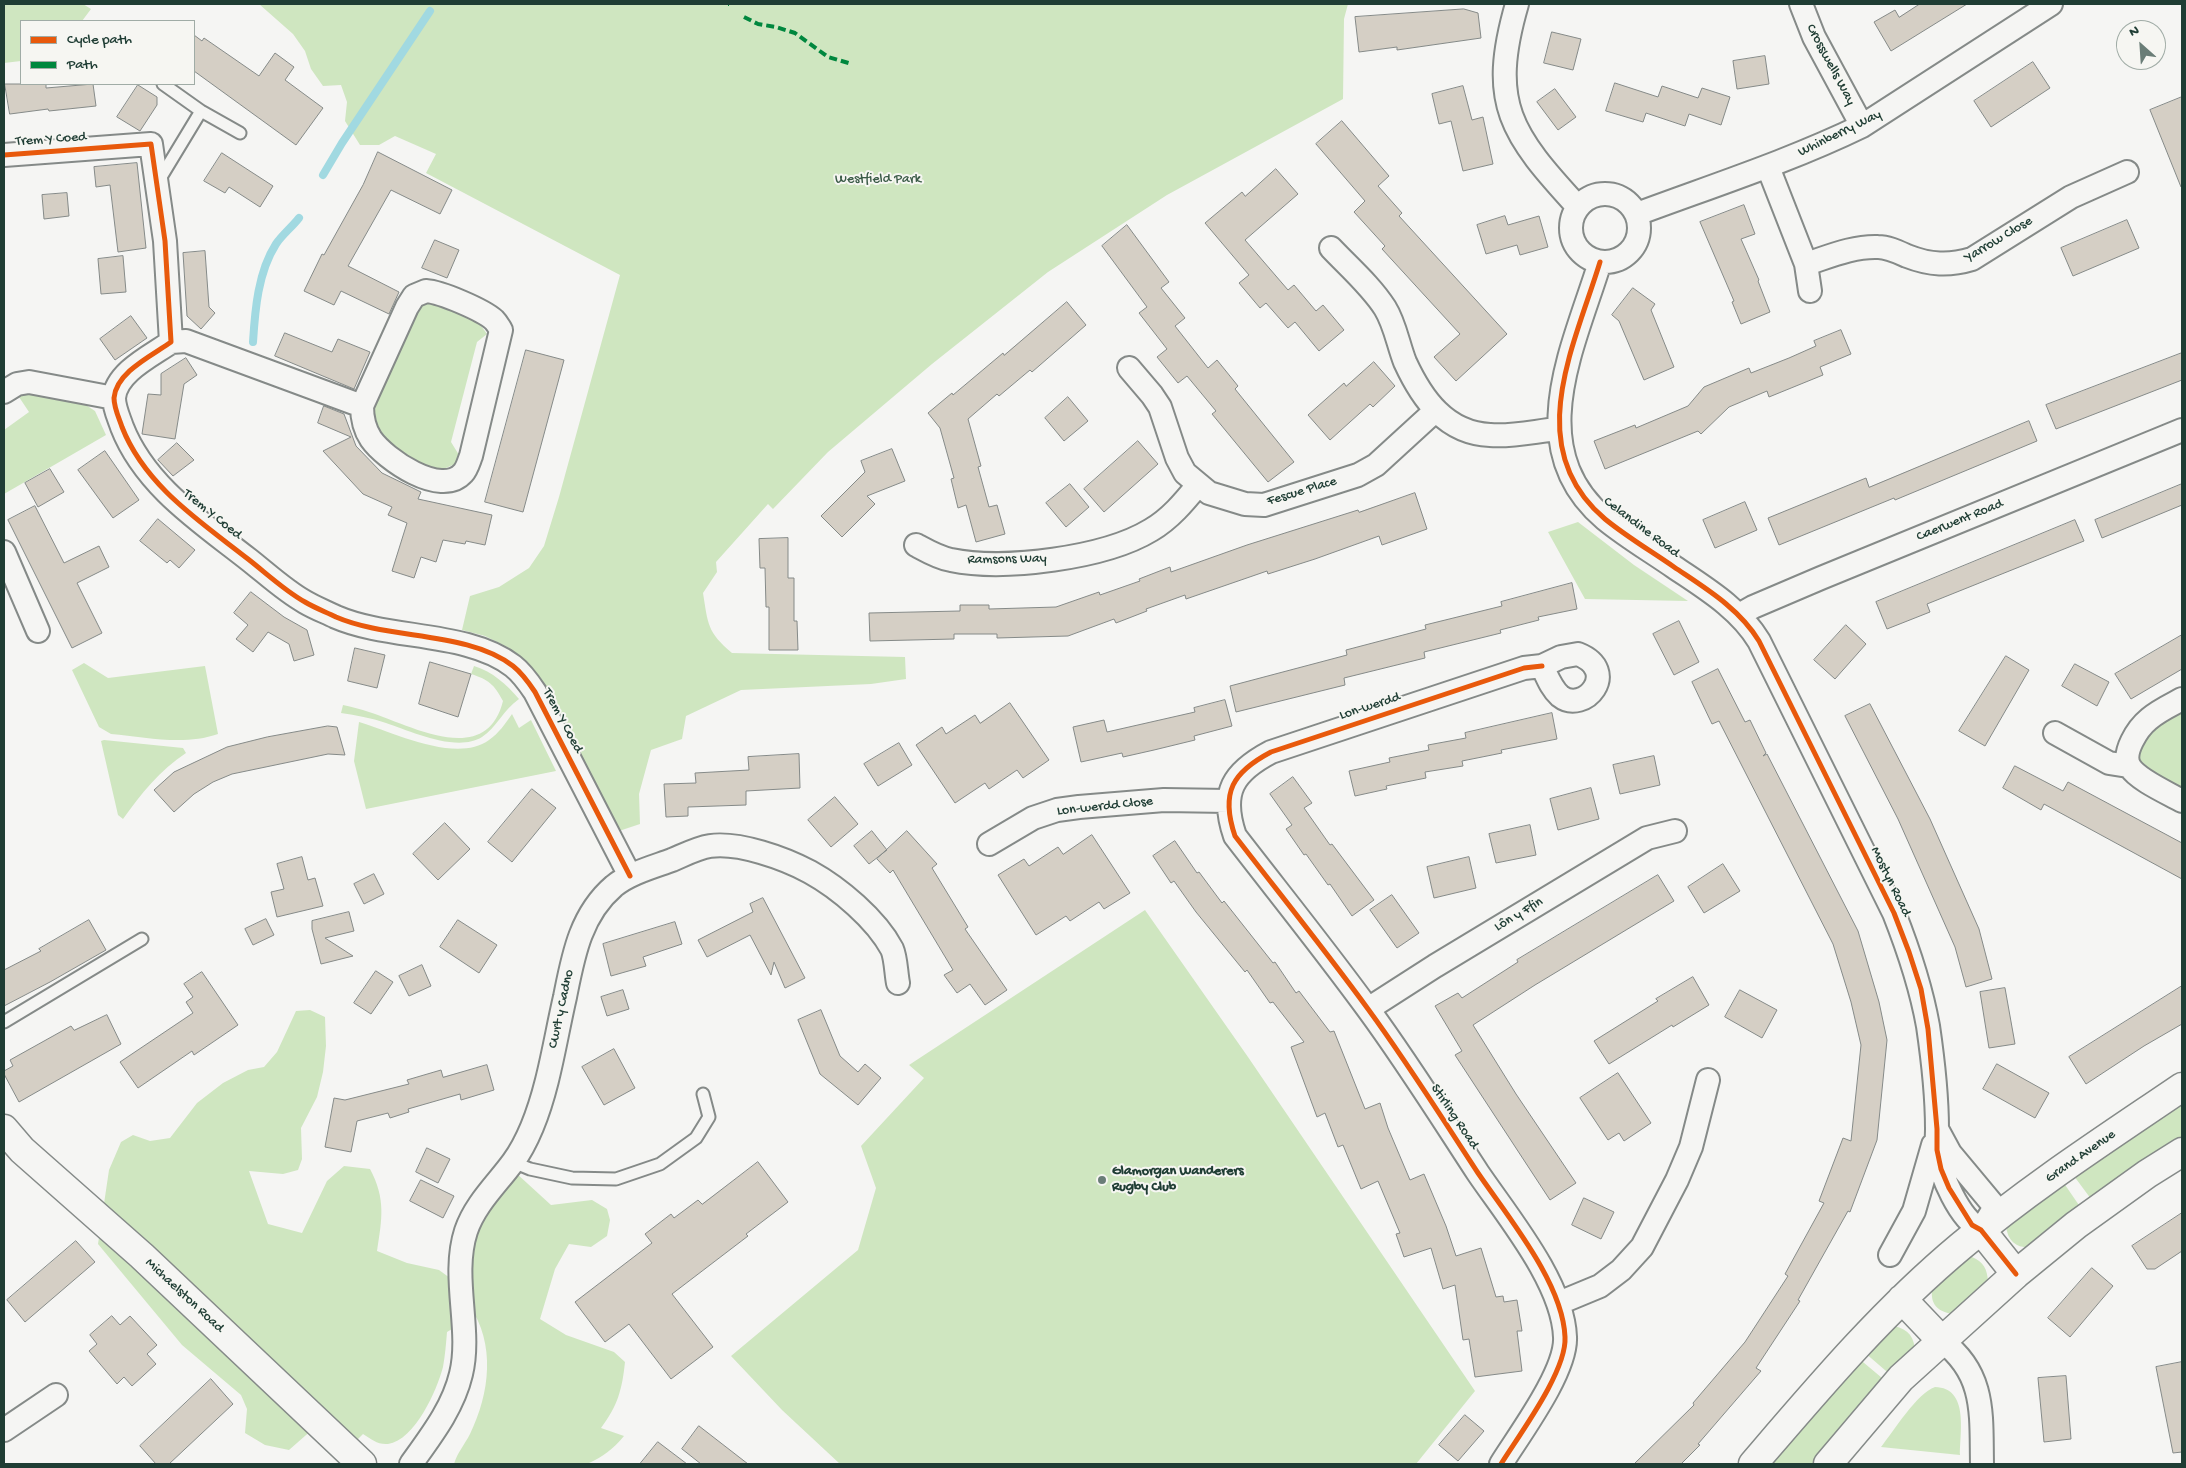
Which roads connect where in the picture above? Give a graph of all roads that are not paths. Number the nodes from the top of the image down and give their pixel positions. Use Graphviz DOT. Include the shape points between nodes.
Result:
graph roads {
  1 [pos="1517,4"];
  2 [pos="1801,4"];
  3 [pos="2052,4"];
  4 [pos="164,85"];
  5 [pos="201,111"];
  6 [pos="1862,126"];
  7 [pos="240,133"];
  8 [pos="4,155"];
  9 [pos="1768,166"];
  10 [pos="2127,172"];
  11 [pos="157,183"];
  12 [pos="1578,207"];
  13 [pos="1637,214"];
  14 [pos="1331,248"];
  15 [pos="1600,262"];
  16 [pos="1806,264"];
  17 [pos="1810,291"];
  18 [pos="171,342"];
  19 [pos="1129,368"];
  20 [pos="4,392"];
  21 [pos="114,398"];
  22 [pos="362,406"];
  23 [pos="1435,411"];
  24 [pos="1558,430"];
  25 [pos="2182,430"];
  26 [pos="1198,486"];
  27 [pos="916,545"];
  28 [pos="4,552"];
  29 [pos="1739,615"];
  30 [pos="38,632"];
  31 [pos="1542,666"];
  32 [pos="2182,699"];
  33 [pos="2055,733"];
  34 [pos="2128,766"];
  35 [pos="1228,801"];
  36 [pos="2182,801"];
  37 [pos="1675,831"];
  38 [pos="989,844"];
  39 [pos="630,876"];
  40 [pos="142,938"];
  41 [pos="898,983"];
  42 [pos="1368,1009"];
  43 [pos="4,1022"];
  44 [pos="1708,1080"];
  45 [pos="2182,1087"];
  46 [pos="703,1094"];
  47 [pos="4,1129"];
  48 [pos="1937,1129"];
  49 [pos="2182,1152"];
  50 [pos="513,1162"];
  51 [pos="1981,1230"];
  52 [pos="1890,1254"];
  53 [pos="2016,1274"];
  54 [pos="1902,1299"];
  55 [pos="1558,1303"];
  56 [pos="1942,1341"];
  57 [pos="56,1395"];
  58 [pos="4,1430"];
  59 [pos="362,1464"];
  60 [pos="411,1464"];
  61 [pos="1501,1464"];
  62 [pos="1753,1464"];
  63 [pos="1828,1464"];
  64 [pos="1982,1464"];
  1 -- 12 [label="street" via="1507,37 1504,64 1505,93 1511,117 1538,161"];
  2 -- 6 [label="street, Crosswells Way" via="1814,37"];
  3 -- 6 [label="street, Whinberry Way"];
  4 -- 5 [label="lane"];
  5 -- 7 [label="lane"];
  5 -- 11 [label="lane"];
  6 -- 9 [label="street, Whinberry Way"];
  8 -- 11 [label="street, Trem Y Coed" via="151,144"];
  9 -- 13 [label="street, Whinberry Way"];
  9 -- 16 [label="street"];
  10 -- 16 [label="street, Yarrow Close" via="2071,197 1972,260 1940,265 1879,246"];
  11 -- 18 [label="street, Trem Y Coed" via="165,241"];
  12 -- 13 [label="street" via="1591,196 1609,194 1626,200"];
  12 -- 15 [label="street" via="1570,223 1575,246 1583,255"];
  13 -- 15 [label="street" via="1640,226 1632,248 1624,257"];
  14 -- 23 [label="street" via="1385,308 1410,373"];
  15 -- 24 [label="street, Celandine Road" via="1561,386"];
  16 -- 17 [label="street"];
  18 -- 21 [label="street" via="119,382"];
  18 -- 22 [label="street" via="186,341"];
  19 -- 26 [label="street, Fescue Place" via="1160,407 1177,458 1185,473"];
  20 -- 21 [label="street" via="17,384 29,382"];
  21 -- 39 [label="street, Trem Y Coed" via="126,438 155,480 198,520 304,602 354,624 478,648 514,667 535,692"];
  22 -- 22 [label="street" via="406,307 414,296 426,291 437,292 495,321 501,330 471,456 463,473 452,480 437,481 420,476 394,462 371,438"];
  23 -- 24 [label="street" via="1472,433 1492,436"];
  23 -- 26 [label="street, Fescue Place" via="1376,465 1358,475 1264,505 1224,499"];
  24 -- 29 [label="street, Celandine Road" via="1573,479 1605,518"];
  25 -- 29 [label="street, Caerwent Road" via="1821,578"];
  26 -- 27 [label="street, Ramsons Way" via="1170,517 1151,530 1082,554 1023,563 969,562 950,560"];
  28 -- 30 [label="street"];
  29 -- 48 [label="street, Mostyn Road" via="1759,641 1894,913 1906,944 1928,1029"];
  31 -- 35 [label="street, Lon-werdd" via="1524,668 1271,752 1250,763 1237,777"];
  32 -- 34 [label="street" via="2141,727 2127,754"];
  33 -- 34 [label="street" via="2110,763"];
  34 -- 36 [label="street" via="2137,775"];
  35 -- 38 [label="street, Lon-werdd Close" via="1164,800 1079,806 1033,818"];
  35 -- 42 [label="street, Stirling Road" via="1229,820 1235,836"];
  37 -- 42 [label="street, Lôn y Ffin" via="1647,838"];
  39 -- 41 [label="street, Cwrt y Cadno" via="710,846 734,847 784,860 827,882 871,922 892,950"];
  39 -- 50 [label="street, Cwrt y Cadno" via="604,897 584,925 574,951 540,1107"];
  40 -- 43 [label="lane"];
  42 -- 55 [label="street, Stirling Road" via="1538,1262"];
  44 -- 55 [label="street" via="1691,1147 1642,1247 1621,1270 1600,1286"];
  45 -- 51 [label="street, Grand Avenue"];
  46 -- 50 [label="lane" via="709,1117 696,1138 660,1164 616,1179 572,1178"];
  47 -- 59 [label="street, Michaelston Road" via="22,1150 142,1256"];
  48 -- 51 [label="street, Mostyn Road" via="1936,1150 1948,1188 1972,1225"];
  48 -- 52 [label="street, Mostyn Road" via="1914,1211"];
  49 -- 53 [label="street" via="2076,1225"];
  50 -- 60 [label="street, Cwrt y Cadno" via="482,1201 465,1232 460,1276 464,1348 462,1373 448,1410"];
  51 -- 53 [label="street"];
  51 -- 54 [label="street, Grand Avenue"];
  53 -- 56 [label="street"];
  54 -- 56 [label="street"];
  54 -- 62 [label="street, Grand Avenue" via="1853,1348"];
  55 -- 61 [label="street, Stirling Road" via="1566,1340 1561,1361"];
  56 -- 63 [label="street" via="1901,1378"];
  56 -- 64 [label="street" via="1966,1365 1977,1387"];
  57 -- 58 [label="street"];
}
